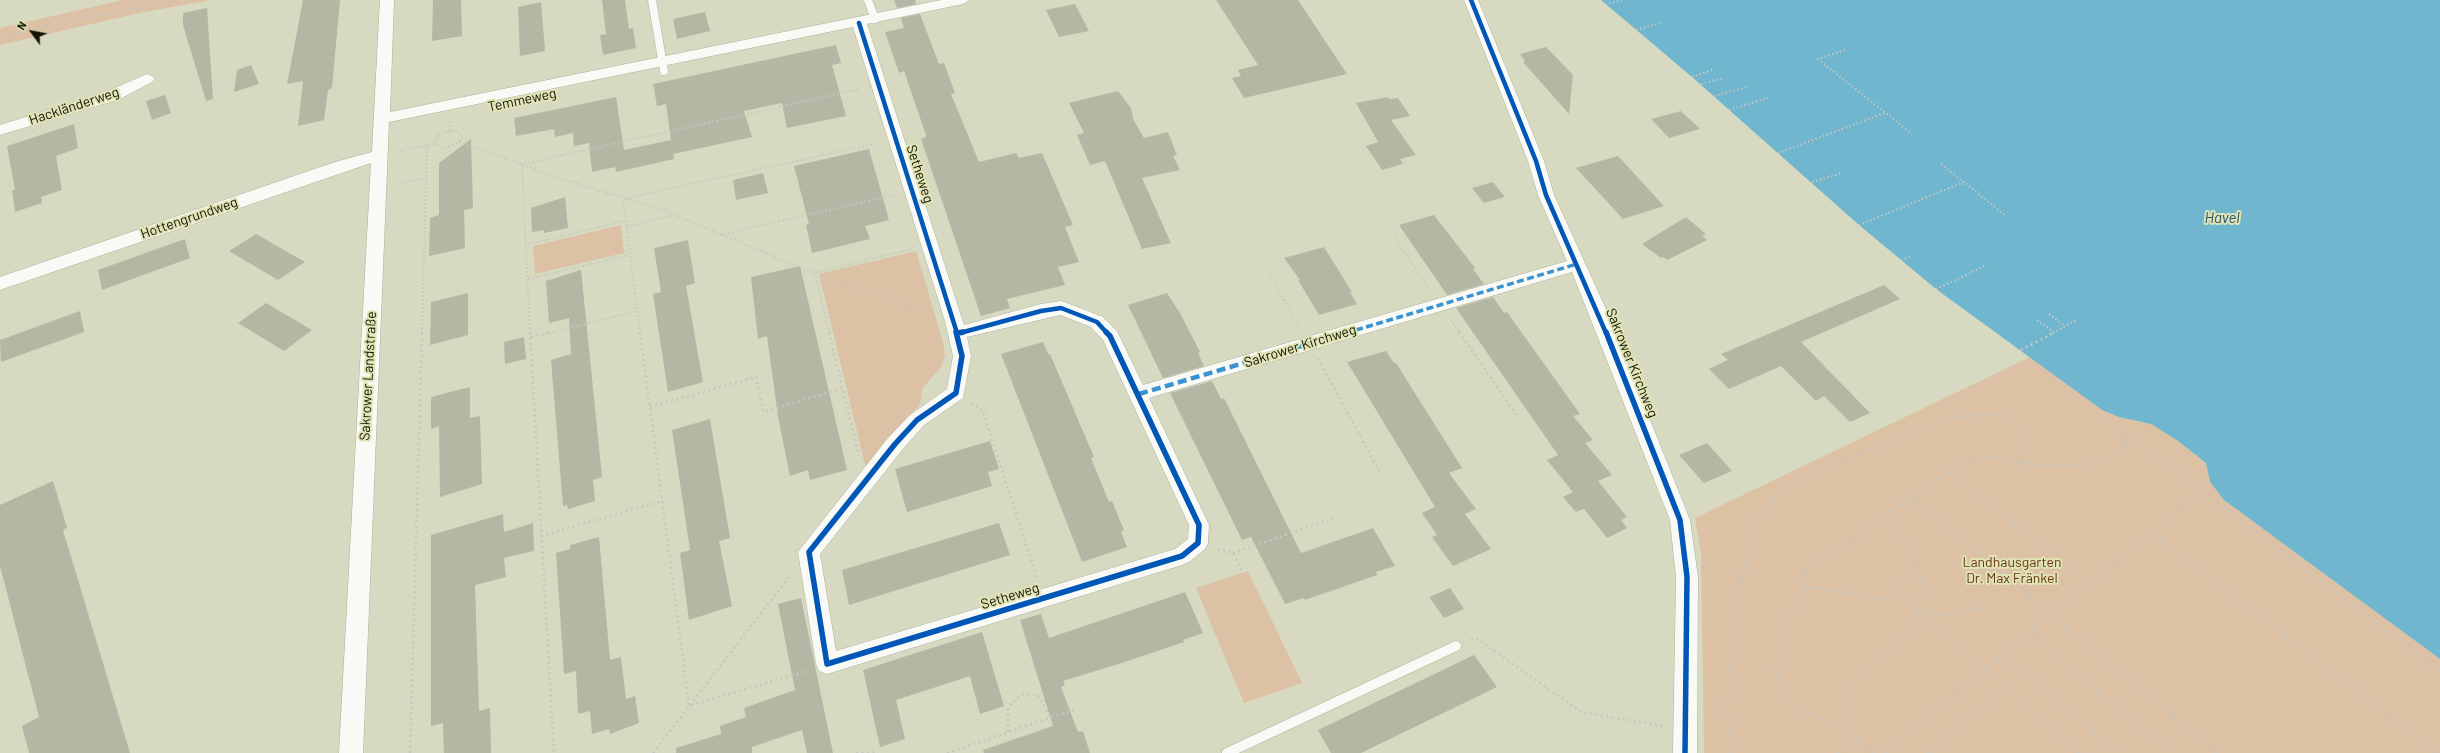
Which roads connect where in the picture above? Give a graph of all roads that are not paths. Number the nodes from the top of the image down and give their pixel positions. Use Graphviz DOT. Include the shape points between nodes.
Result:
graph roads {
  1 [pos="387,0"];
  2 [pos="652,0"];
  3 [pos="868,0"];
  4 [pos="963,0"];
  5 [pos="1471,0"];
  6 [pos="875,19"];
  7 [pos="859,23"];
  8 [pos="663,66"];
  9 [pos="147,79"];
  10 [pos="381,124"];
  11 [pos="0,130"];
  12 [pos="379,155"];
  13 [pos="1577,264"];
  14 [pos="0,284"];
  15 [pos="956,327"];
  16 [pos="1139,394"];
  17 [pos="1456,646"];
  18 [pos="351,753"];
  19 [pos="1227,753"];
  20 [pos="1685,753"];
  1 -- 10 [label="street, Sakrower Landstraße"];
  2 -- 8 [label="lane"];
  3 -- 6 [label="lane"];
  4 -- 6 [label="street, Temmeweg"];
  5 -- 13 [label="street, Sakrower Kirchweg" via="1536,161 1546,195"];
  6 -- 7 [label="street, Temmeweg"];
  7 -- 8 [label="street, Temmeweg" via="758,42 750,53"];
  7 -- 15 [label="street, Setheweg"];
  8 -- 10 [label="street, Temmeweg"];
  9 -- 11 [label="street, Hackländerweg" via="114,95"];
  10 -- 12 [label="street, Sakrower Landstraße"];
  12 -- 14 [label="street, Hottengrundweg"];
  12 -- 18 [label="street, Sakrower Landstraße"];
  13 -- 16 [label="street, Sakrower Kirchweg"];
  13 -- 20 [label="street, Sakrower Kirchweg" via="1672,493 1683,531 1688,577"];
  15 -- 16 [label="street" via="1062,308 1081,314 1097,322 1110,336"];
  15 -- 16 [label="street, Setheweg" via="962,356 956,393 917,420 809,552 827,664 1182,556 1198,543 1199,525"];
  17 -- 19 [label="lane"];
}
